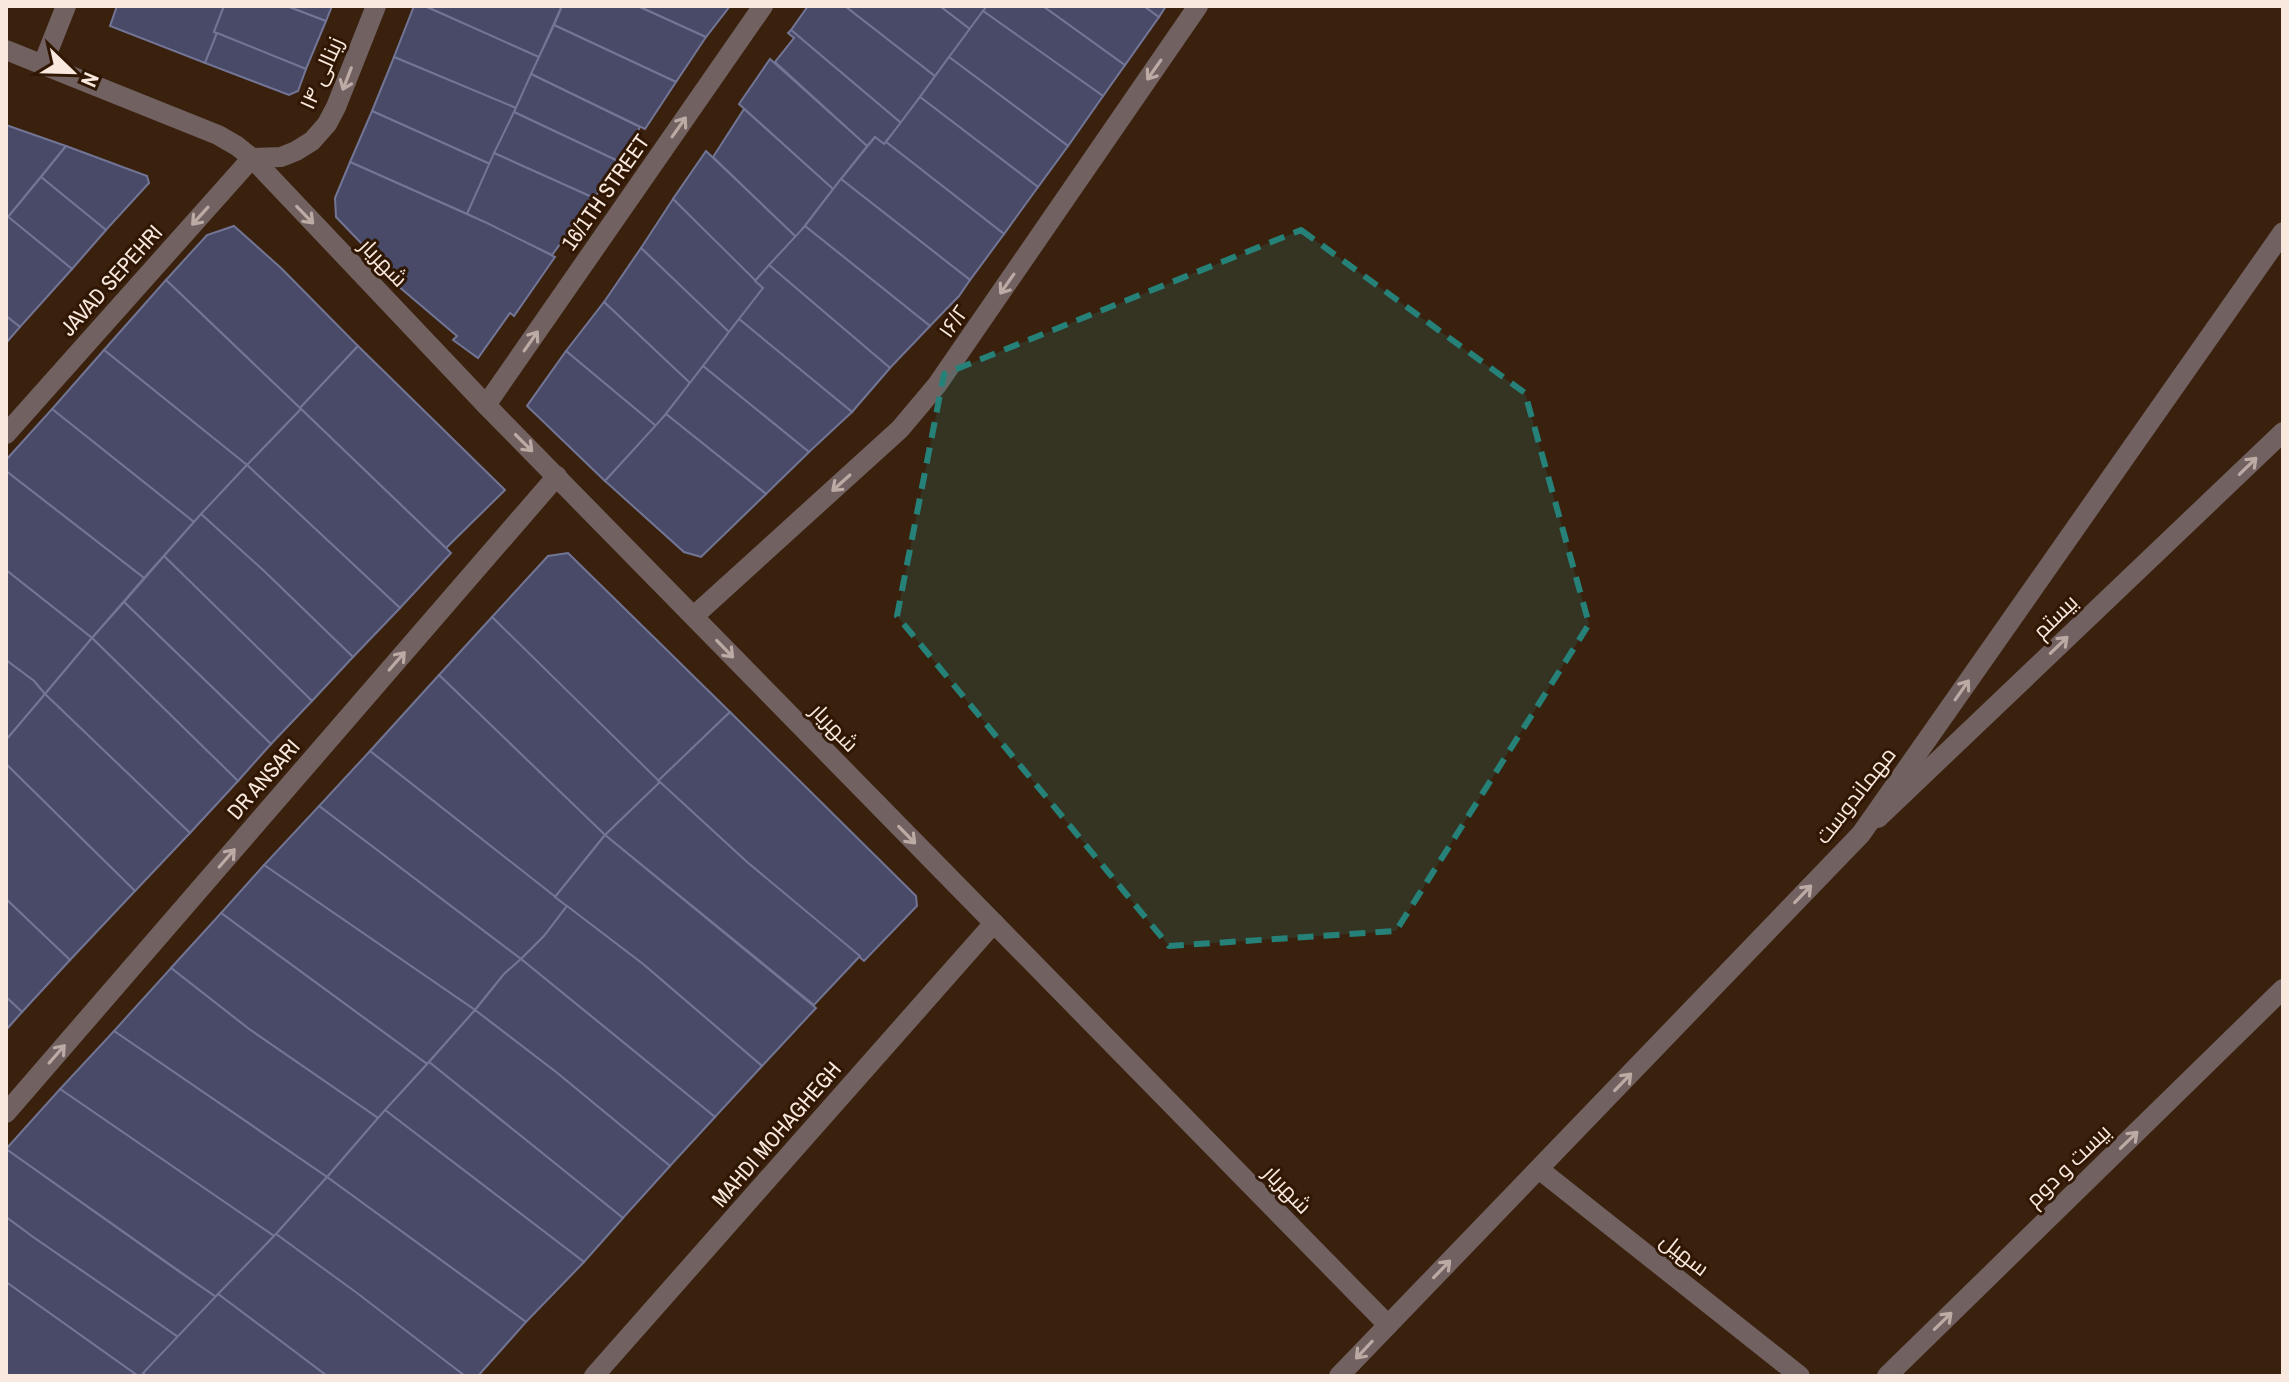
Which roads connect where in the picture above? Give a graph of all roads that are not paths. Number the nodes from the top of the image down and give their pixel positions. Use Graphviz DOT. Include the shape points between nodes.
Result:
graph roads {
  1 [pos="66,6"];
  2 [pos="376,6"];
  3 [pos="763,6"];
  4 [pos="1198,6"];
  5 [pos="6,50"];
  6 [pos="43,64"];
  7 [pos="252,158"];
  8 [pos="2283,232"];
  9 [pos="486,405"];
  10 [pos="2283,432"];
  11 [pos="6,434"];
  12 [pos="557,476"];
  13 [pos="694,616"];
  14 [pos="1861,834"];
  15 [pos="994,923"];
  16 [pos="2283,989"];
  17 [pos="6,1113"];
  18 [pos="1540,1170"];
  19 [pos="1388,1325"];
  20 [pos="594,1376"];
  21 [pos="1339,1376"];
  22 [pos="1800,1376"];
  23 [pos="1887,1376"];
  1 -- 6 [label="street"];
  2 -- 7 [label="street, زینالی ۱۴, one-way" via="327,124 296,151"];
  9 -- 3 [label="street, 16/1TH STREET, one-way"];
  4 -- 13 [label="street, ۱۶/۲, one-way" via="937,385 900,429"];
  5 -- 6 [label="street, شهریار"];
  6 -- 7 [label="street, شهریار" via="218,135"];
  7 -- 9 [label="street, شهریار, one-way"];
  7 -- 11 [label="street, JAVAD SEPEHRI, one-way"];
  14 -- 8 [label="street, مهماندوست, one-way"];
  9 -- 12 [label="street, شهریار, one-way"];
  14 -- 10 [label="street, بیستم, one-way"];
  12 -- 13 [label="street, شهریار"];
  17 -- 12 [label="street, DR ANSARI, one-way"];
  13 -- 15 [label="street, شهریار, one-way"];
  18 -- 14 [label="street, مهماندوست, one-way"];
  15 -- 19 [label="street, شهریار"];
  15 -- 20 [label="street, MAHDI MOHAGHEGH"];
  23 -- 16 [label="street, بیست و دوم, one-way"];
  19 -- 18 [label="street, مهماندوست, one-way"];
  18 -- 22 [label="street, سهیل"];
  19 -- 21 [label="street, one-way"];
}
